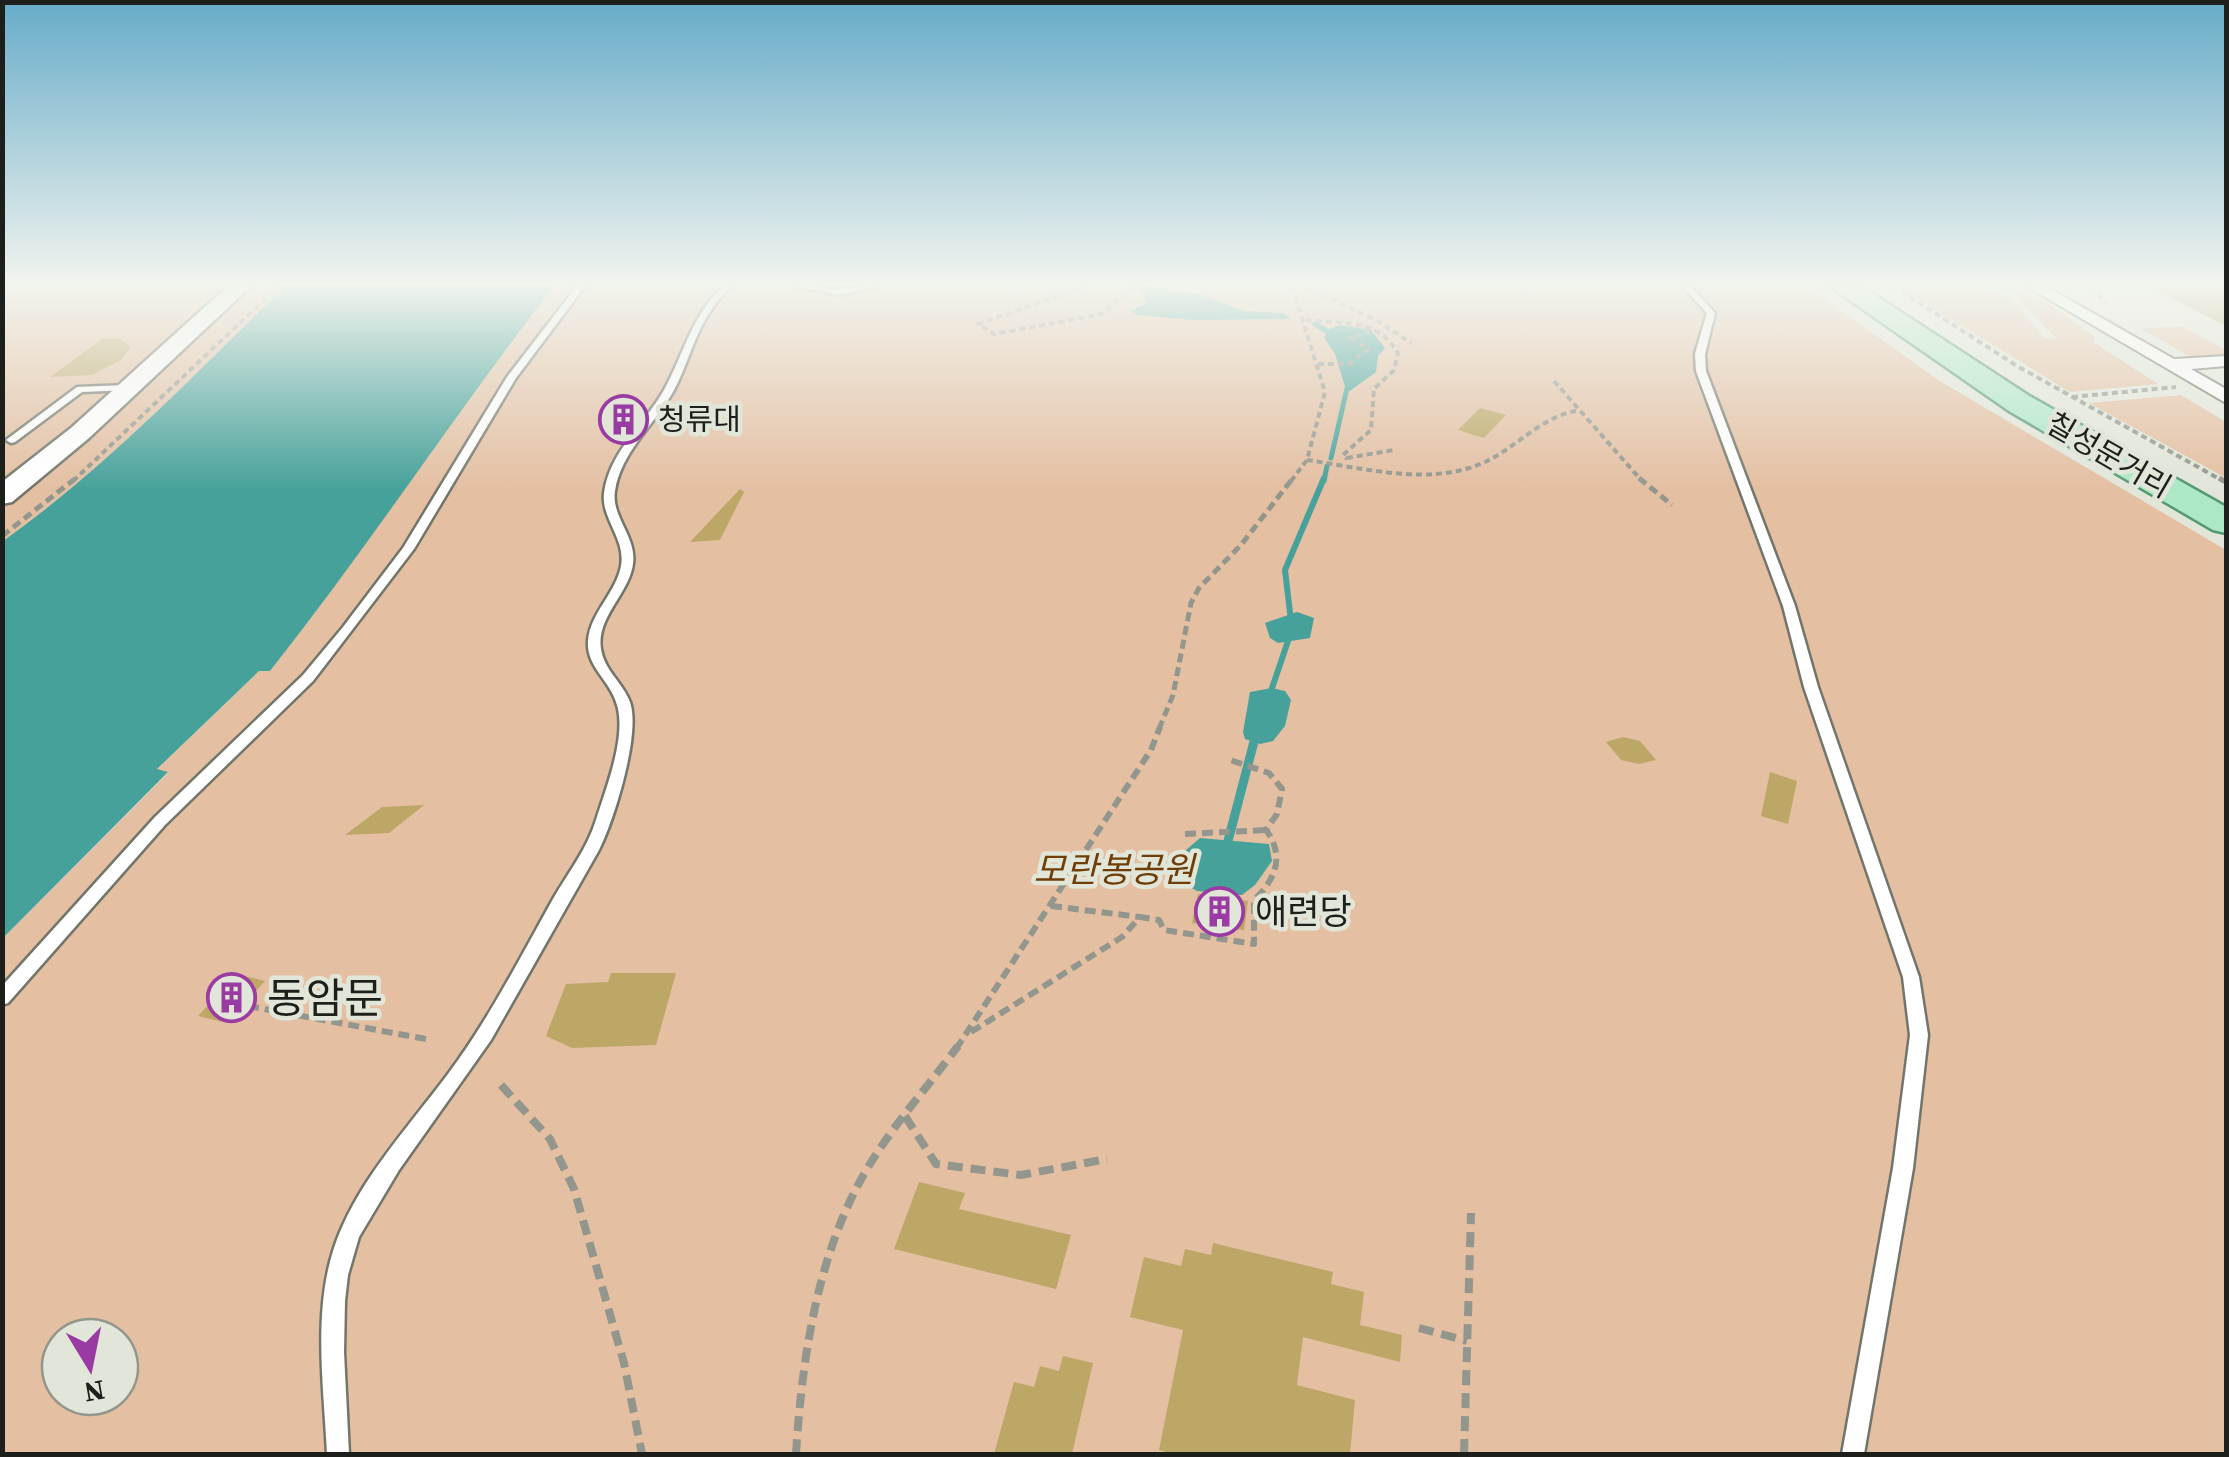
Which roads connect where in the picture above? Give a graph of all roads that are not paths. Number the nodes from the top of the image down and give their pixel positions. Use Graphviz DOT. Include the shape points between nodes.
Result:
graph roads {
  1 [pos="165,354"];
  2 [pos="529,354"];
  3 [pos="687,354"];
  4 [pos="1700,354"];
  5 [pos="1945,354"];
  6 [pos="1971,354"];
  7 [pos="2151,354"];
  8 [pos="2226,361"];
  9 [pos="2170,365"];
  10 [pos="127,388"];
  11 [pos="2226,398"];
  12 [pos="11,440"];
  13 [pos="2,496"];
  14 [pos="2226,504"];
  15 [pos="2226,522"];
  16 [pos="2,998"];
  17 [pos="338,1454"];
  18 [pos="1852,1454"];
  1 -- 10 [label="street"];
  2 -- 16 [label="lane" via="408,549 308,678 160,821"];
  3 -- 17 [label="lane" via="610,487 608,507 627,567 594,639 601,666 624,702 624,720 619,764 593,853 500,1015 345,1245 335,1324"];
  4 -- 18 [label="lane" via="1911,978 1919,1034 1903,1168"];
  5 -- 15 [label="main road, 칠성문거리"];
  6 -- 14 [label="main road, 칠성문거리"];
  7 -- 9 [label="street"];
  8 -- 9 [label="street"];
  9 -- 11 [label="street"];
  10 -- 12 [label="lane" via="80,389"];
  10 -- 13 [label="street"];
}
